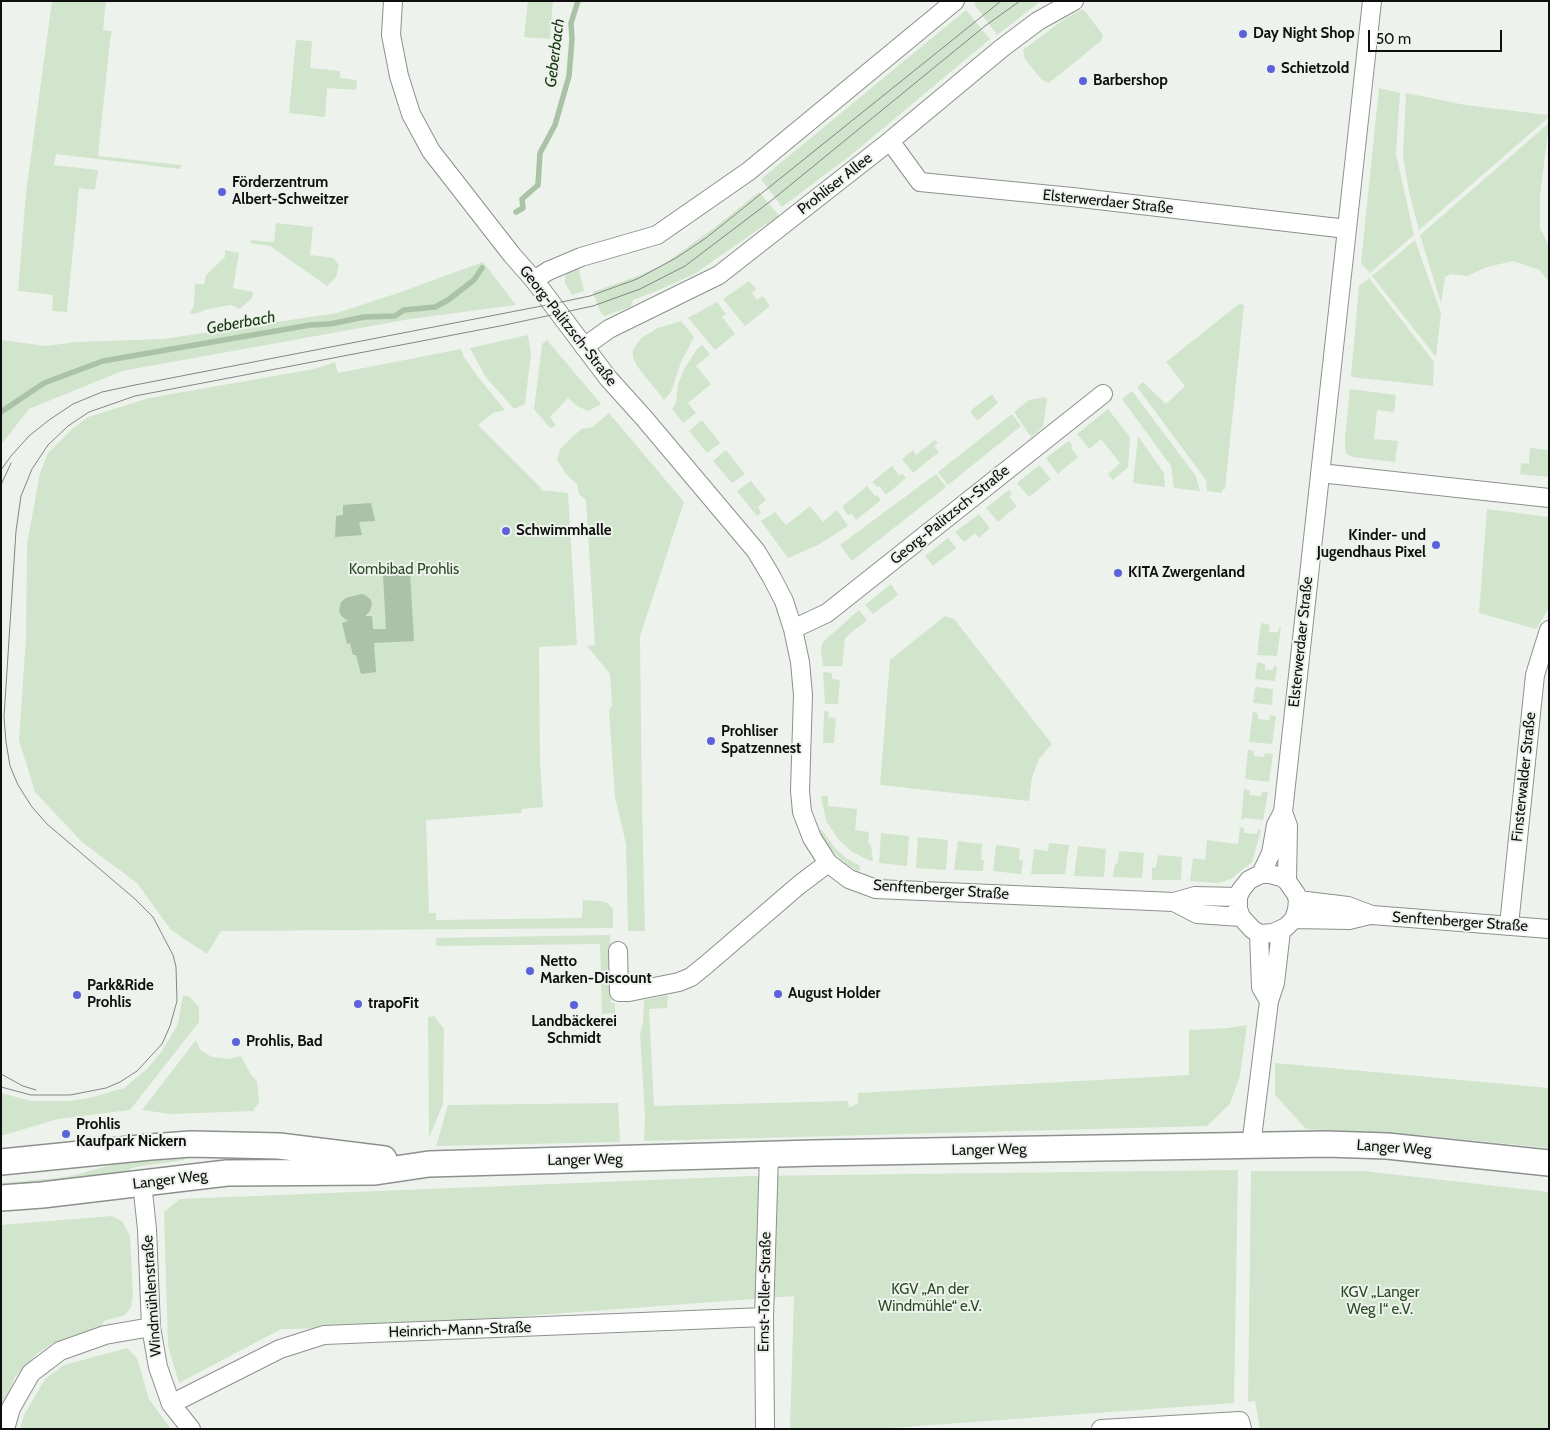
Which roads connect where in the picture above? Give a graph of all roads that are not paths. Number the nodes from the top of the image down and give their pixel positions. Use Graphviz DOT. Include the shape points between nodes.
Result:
graph roads {
  1 [pos="393,1"];
  2 [pos="955,1"];
  3 [pos="1074,1"];
  4 [pos="1372,1"];
  5 [pos="890,141"];
  6 [pos="1347,229"];
  7 [pos="534,280"];
  8 [pos="584,347"];
  9 [pos="1103,394"];
  10 [pos="1320,473"];
  11 [pos="1549,498"];
  12 [pos="794,629"];
  13 [pos="1549,630"];
  14 [pos="1283,812"];
  15 [pos="828,863"];
  16 [pos="1261,874"];
  17 [pos="1287,881"];
  18 [pos="1238,897"];
  19 [pos="1298,900"];
  20 [pos="1174,902"];
  21 [pos="1372,915"];
  22 [pos="1241,917"];
  23 [pos="1288,925"];
  24 [pos="1509,925"];
  25 [pos="1549,929"];
  26 [pos="1259,934"];
  27 [pos="618,951"];
  28 [pos="1269,1001"];
  29 [pos="1251,1146"];
  30 [pos="769,1154"];
  31 [pos="1,1162"];
  32 [pos="1549,1163"];
  33 [pos="429,1164"];
  34 [pos="142,1183"];
  35 [pos="1,1198"];
  36 [pos="764,1316"];
  37 [pos="151,1327"];
  38 [pos="171,1404"];
  39 [pos="5,1429"];
  40 [pos="191,1429"];
  41 [pos="765,1429"];
  42 [pos="1101,1429"];
  43 [pos="1242,1429"];
  1 -- 7 [label="street, Georg-Palitzsch-Straße" via="391,35 411,114 430,150"];
  2 -- 7 [label="street" via="749,171 657,235 581,257 548,270"];
  3 -- 5 [label="street, Prohliser Allee" via="1038,21"];
  4 -- 6 [label="street, Elsterwerdaer Straße"];
  5 -- 6 [label="street, Elsterwerdaer Straße" via="920,182"];
  5 -- 8 [label="street, Prohliser Allee" via="719,275 609,329"];
  6 -- 10 [label="street, Elsterwerdaer Straße"];
  7 -- 8 [label="street, Georg-Palitzsch-Straße"];
  8 -- 12 [label="street, Georg-Palitzsch-Straße" via="756,552 784,601"];
  9 -- 12 [label="street, Georg-Palitzsch-Straße" via="827,613"];
  10 -- 11 [label="street"];
  10 -- 14 [label="street, Elsterwerdaer Straße"];
  12 -- 15 [label="street, Georg-Palitzsch-Straße" via="803,695 802,812 812,838"];
  13 -- 24 [label="street, Finsterwalder Straße" via="1535,675"];
  14 -- 16 [label="street, Elsterwerdaer Straße"];
  14 -- 17 [label="street, Elsterwerdaer Straße" via="1288,826"];
  15 -- 20 [label="street, Senftenberger Straße" via="849,879 876,888"];
  15 -- 27 [label="street" via="690,977 619,992"];
  16 -- 17 [label="street" via="1276,875"];
  16 -- 18 [label="street" via="1249,880"];
  17 -- 19 [label="street"];
  18 -- 20 [label="street, Senftenberger Straße" via="1195,896"];
  18 -- 22 [label="street"];
  19 -- 21 [label="street, Senftenberger Straße" via="1348,906"];
  19 -- 23 [label="street" via="1297,910"];
  20 -- 22 [label="street, Senftenberger Straße" via="1197,914"];
  21 -- 23 [label="street, Senftenberger Straße"];
  21 -- 24 [label="street, Senftenberger Straße"];
  22 -- 26 [label="street"];
  23 -- 26 [label="street, Senftenberger Straße" via="1273,933"];
  23 -- 28 [label="street"];
  24 -- 25 [label="street, Senftenberger Straße"];
  26 -- 28 [label="street" via="1262,987"];
  28 -- 29 [label="street"];
  29 -- 30 [label="main road, Langer Weg"];
  29 -- 32 [label="main road, Langer Weg" via="1387,1146"];
  30 -- 33 [label="main road, Langer Weg"];
  30 -- 36 [label="street, Ernst-Toller-Straße"];
  31 -- 33 [label="main road, Langer Weg" via="150,1146 227,1144 279,1146"];
  33 -- 34 [label="main road, Langer Weg" via="375,1172 227,1173"];
  34 -- 35 [label="main road, Langer Weg"];
  34 -- 37 [label="street, Windmühlenstraße"];
  36 -- 38 [label="street, Heinrich-Mann-Straße" via="324,1336 280,1349"];
  36 -- 41 [label="street, Ernst-Toller-Straße"];
  37 -- 38 [label="street, Windmühlenstraße" via="158,1367"];
  37 -- 39 [label="street" via="105,1335 60,1351 31,1373 11,1408"];
  38 -- 40 [label="street, Windmühlenstraße"];
  42 -- 43 [label="street" via="1240,1421"];
}
